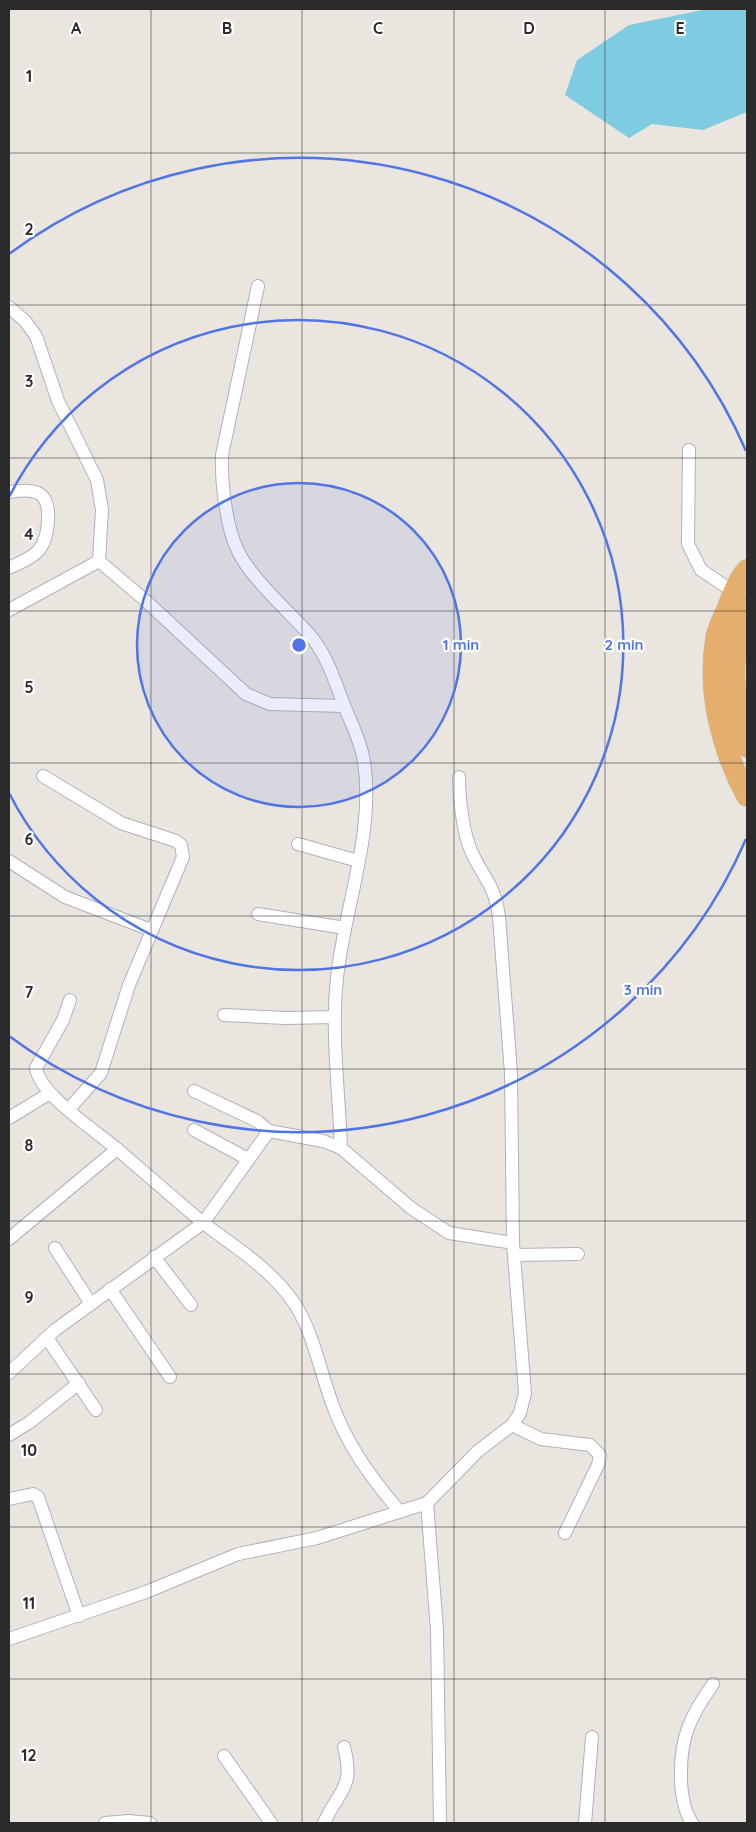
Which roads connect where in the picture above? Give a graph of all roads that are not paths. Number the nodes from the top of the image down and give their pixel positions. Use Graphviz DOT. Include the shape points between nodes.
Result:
graph roads {
  1 [pos="258,286"];
  2 [pos="9,307"];
  3 [pos="689,450"];
  4 [pos="9,492"];
  5 [pos="98,561"];
  6 [pos="9,568"];
  7 [pos="747,570"];
  8 [pos="740,598"];
  9 [pos="9,610"];
  10 [pos="344,706"];
  11 [pos="747,747"];
  12 [pos="43,776"];
  13 [pos="459,777"];
  14 [pos="747,796"];
  15 [pos="298,844"];
  16 [pos="9,861"];
  17 [pos="358,861"];
  18 [pos="258,914"];
  19 [pos="345,928"];
  20 [pos="151,930"];
  21 [pos="70,1000"];
  22 [pos="224,1015"];
  23 [pos="335,1017"];
  24 [pos="194,1091"];
  25 [pos="50,1093"];
  26 [pos="69,1109"];
  27 [pos="9,1118"];
  28 [pos="194,1130"];
  29 [pos="269,1131"];
  30 [pos="117,1148"];
  31 [pos="341,1148"];
  32 [pos="248,1159"];
  33 [pos="203,1223"];
  34 [pos="9,1239"];
  35 [pos="55,1248"];
  36 [pos="513,1249"];
  37 [pos="578,1254"];
  38 [pos="154,1257"];
  39 [pos="110,1289"];
  40 [pos="91,1304"];
  41 [pos="191,1304"];
  42 [pos="47,1338"];
  43 [pos="9,1373"];
  44 [pos="170,1377"];
  45 [pos="79,1383"];
  46 [pos="96,1410"];
  47 [pos="512,1425"];
  48 [pos="9,1435"];
  49 [pos="9,1499"];
  50 [pos="426,1503"];
  51 [pos="400,1512"];
  52 [pos="565,1533"];
  53 [pos="78,1616"];
  54 [pos="9,1639"];
  55 [pos="713,1684"];
  56 [pos="592,1737"];
  57 [pos="344,1747"];
  58 [pos="224,1756"];
  59 [pos="105,1823"];
  60 [pos="150,1823"];
  61 [pos="271,1823"];
  62 [pos="324,1823"];
  63 [pos="440,1823"];
  64 [pos="585,1823"];
  65 [pos="692,1823"];
  1 -- 10 [label="street" via="222,455 221,469 232,534 247,566 322,652"];
  2 -- 5 [label="street" via="36,336 58,401 97,480 102,510"];
  3 -- 8 [label="street" via="688,544 701,570"];
  4 -- 6 [label="street" via="25,489 37,492 49,508 43,544 33,556"];
  5 -- 9 [label="street"];
  5 -- 10 [label="street" via="246,694 270,704"];
  7 -- 8 [label="highway"];
  8 -- 11 [label="highway" via="741,621 732,669"];
  8 -- 14 [label="highway" via="716,638 714,698 736,776"];
  10 -- 17 [label="street" via="364,761 366,791"];
  12 -- 20 [label="street" via="121,823 176,841 182,846 183,857"];
  13 -- 36 [label="street" via="459,795 471,852 496,897 499,917 511,1073"];
  15 -- 17 [label="street"];
  16 -- 20 [label="street" via="65,897"];
  17 -- 19 [label="street"];
  18 -- 19 [label="street"];
  19 -- 23 [label="street"];
  20 -- 26 [label="street" via="116,1022 101,1073"];
  21 -- 25 [label="street" via="36,1068 37,1076"];
  22 -- 23 [label="street"];
  23 -- 31 [label="street"];
  24 -- 29 [label="street" via="257,1121"];
  25 -- 26 [label="street"];
  25 -- 27 [label="street"];
  26 -- 30 [label="street"];
  28 -- 32 [label="street"];
  29 -- 31 [label="street" via="323,1141"];
  29 -- 32 [label="street"];
  30 -- 33 [label="street"];
  30 -- 34 [label="street"];
  31 -- 36 [label="street" via="411,1208 449,1233"];
  32 -- 33 [label="street"];
  33 -- 38 [label="street"];
  33 -- 51 [label="street" via="263,1269 294,1301 317,1352 332,1404 356,1454 371,1478"];
  35 -- 40 [label="street"];
  36 -- 37 [label="street"];
  36 -- 47 [label="street" via="525,1393 520,1413"];
  38 -- 39 [label="street"];
  38 -- 41 [label="street"];
  39 -- 40 [label="street"];
  39 -- 44 [label="street"];
  40 -- 42 [label="street"];
  42 -- 43 [label="street"];
  42 -- 45 [label="street"];
  45 -- 46 [label="street"];
  45 -- 48 [label="street"];
  47 -- 50 [label="street" via="478,1451"];
  47 -- 52 [label="street" via="541,1439 590,1445 600,1455"];
  49 -- 53 [label="street" via="33,1494 38,1497"];
  50 -- 51 [label="street"];
  50 -- 63 [label="street" via="434,1577"];
  51 -- 53 [label="street" via="317,1538 238,1554"];
  53 -- 54 [label="street"];
  55 -- 65 [label="street" via="696,1708 680,1753 681,1793"];
  56 -- 64 [label="street"];
  57 -- 62 [label="street" via="349,1767 345,1786"];
  58 -- 61 [label="street"];
  59 -- 60 [label="street"];
}
